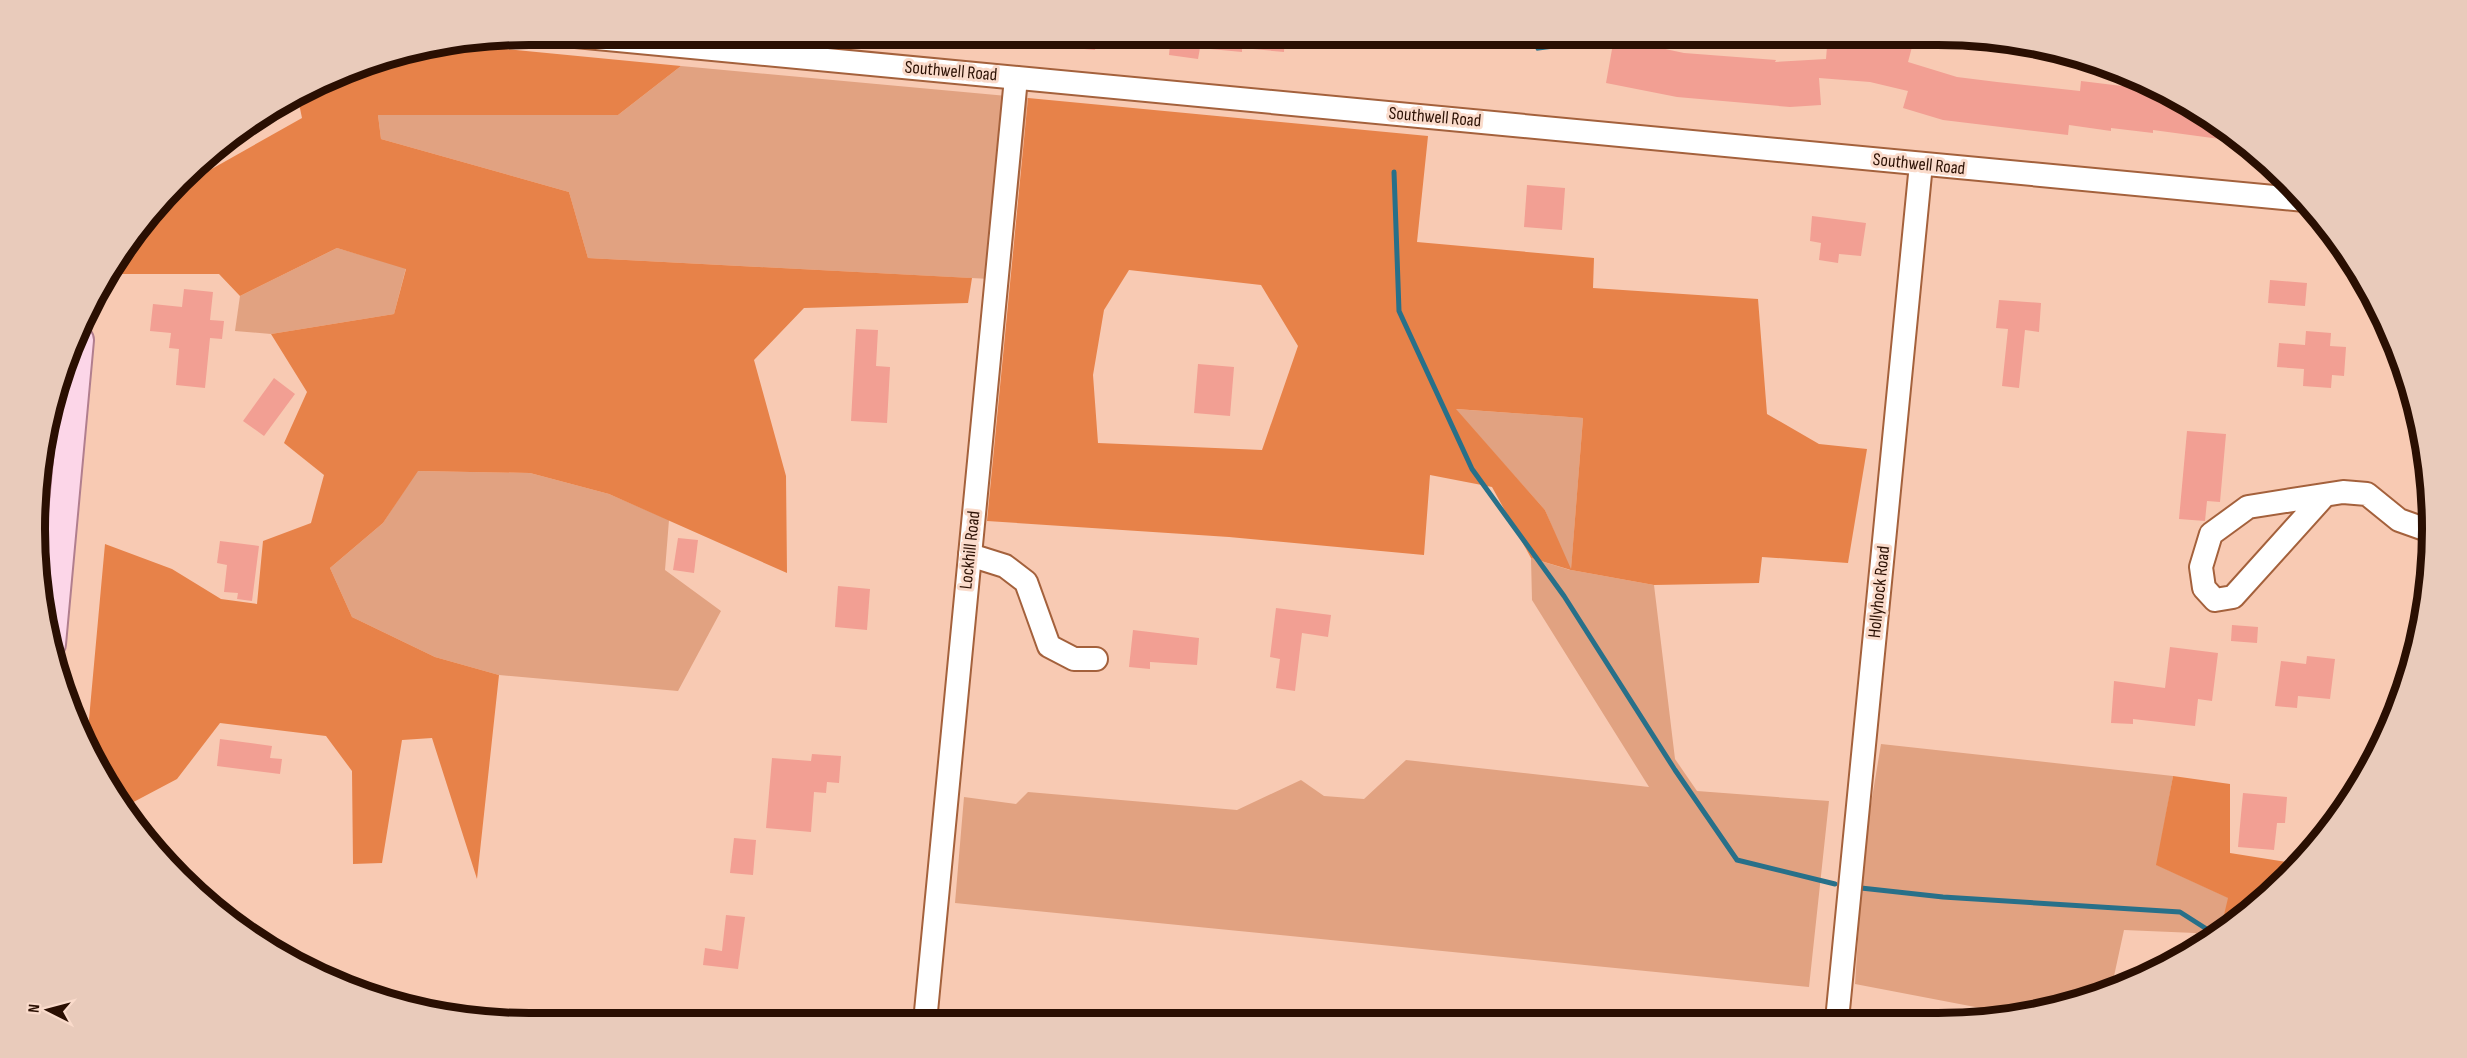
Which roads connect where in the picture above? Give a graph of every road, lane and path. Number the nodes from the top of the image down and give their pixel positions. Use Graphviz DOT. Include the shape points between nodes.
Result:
graph roads {
  1 [pos="678,45"];
  2 [pos="1016,78"];
  3 [pos="1921,164"];
  4 [pos="2292,200"];
  5 [pos="78,356"];
  6 [pos="2325,495"];
  7 [pos="2422,528"];
  8 [pos="970,555"];
  9 [pos="53,619"];
  10 [pos="1096,659"];
  11 [pos="926,1013"];
  12 [pos="1838,1013"];
  1 -- 2 [label="street, Southwell Road"];
  2 -- 3 [label="street, Southwell Road"];
  2 -- 8 [label="street, Lockhill Road"];
  3 -- 4 [label="street, Southwell Road"];
  3 -- 12 [label="street, Hollyhock Road"];
  5 -- 9 [label="main road"];
  6 -- 6 [label="street" via="2248,507 2211,534 2201,567 2204,588 2216,600 2233,597"];
  6 -- 7 [label="street" via="2367,494 2399,520"];
  8 -- 10 [label="street" via="1005,566 1026,582 1049,646 1074,659"];
  8 -- 11 [label="street, Lockhill Road"];
}
